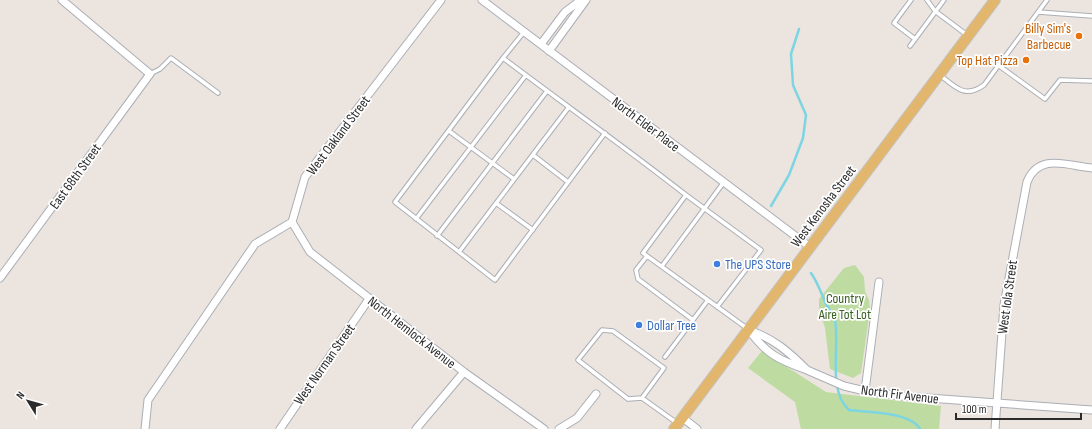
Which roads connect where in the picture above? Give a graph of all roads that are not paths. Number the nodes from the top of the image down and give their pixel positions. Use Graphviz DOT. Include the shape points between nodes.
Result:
graph roads {
  1 [pos="62,0"];
  2 [pos="441,0"];
  3 [pos="482,0"];
  4 [pos="581,0"];
  5 [pos="586,0"];
  6 [pos="911,0"];
  7 [pos="927,0"];
  8 [pos="944,0"];
  9 [pos="995,0"];
  10 [pos="1047,0"];
  11 [pos="935,11"];
  12 [pos="1038,12"];
  13 [pos="1092,16"];
  14 [pos="556,24"];
  15 [pos="564,30"];
  16 [pos="524,32"];
  17 [pos="968,35"];
  18 [pos="915,39"];
  19 [pos="541,44"];
  20 [pos="910,46"];
  21 [pos="549,51"];
  22 [pos="503,58"];
  23 [pos="998,65"];
  24 [pos="150,74"];
  25 [pos="939,74"];
  26 [pos="526,75"];
  27 [pos="1092,81"];
  28 [pos="547,91"];
  29 [pos="218,93"];
  30 [pos="569,107"];
  31 [pos="449,130"];
  32 [pos="604,133"];
  33 [pos="471,147"];
  34 [pos="533,155"];
  35 [pos="492,163"];
  36 [pos="1092,168"];
  37 [pos="514,179"];
  38 [pos="568,182"];
  39 [pos="724,182"];
  40 [pos="686,195"];
  41 [pos="496,203"];
  42 [pos="704,208"];
  43 [pos="416,219"];
  44 [pos="292,222"];
  45 [pos="533,230"];
  46 [pos="437,236"];
  47 [pos="810,247"];
  48 [pos="459,252"];
  49 [pos="648,256"];
  50 [pos="662,266"];
  51 [pos="0,278"];
  52 [pos="879,282"];
  53 [pos="369,299"];
  54 [pos="708,300"];
  55 [pos="717,307"];
  56 [pos="693,320"];
  57 [pos="749,330"];
  58 [pos="665,357"];
  59 [pos="807,370"];
  60 [pos="464,372"];
  61 [pos="865,391"];
  62 [pos="596,394"];
  63 [pos="642,398"];
  64 [pos="996,403"];
  65 [pos="1092,410"];
  66 [pos="677,426"];
  67 [pos="145,429"];
  68 [pos="280,429"];
  69 [pos="416,429"];
  70 [pos="544,429"];
  71 [pos="560,429"];
  72 [pos="697,429"];
  73 [pos="995,429"];
  1 -- 24 [label="street"];
  2 -- 44 [label="street, West Oakland Street" via="305,177"];
  3 -- 16 [label="street, North Elder Place"];
  4 -- 14 [label="street" via="565,12"];
  5 -- 15 [label="street"];
  6 -- 18 [label="lane" via="894,23"];
  7 -- 11 [label="lane"];
  8 -- 11 [label="lane"];
  9 -- 17 [label="main road, West Kenosha Street"];
  10 -- 12 [label="lane"];
  11 -- 17 [label="lane"];
  11 -- 18 [label="lane"];
  12 -- 13 [label="lane"];
  12 -- 23 [label="lane"];
  14 -- 15 [label="lane"];
  14 -- 19 [label="street"];
  15 -- 21 [label="street"];
  16 -- 19 [label="street, North Elder Place"];
  16 -- 22 [label="lane"];
  17 -- 25 [label="main road, West Kenosha Street"];
  18 -- 20 [label="lane"];
  19 -- 21 [label="street, North Elder Place"];
  21 -- 39 [label="street, North Elder Place"];
  22 -- 26 [label="lane"];
  22 -- 31 [label="lane"];
  23 -- 25 [label="lane" via="984,85 970,92 956,87"];
  23 -- 27 [label="lane" via="1045,99 1060,80"];
  24 -- 29 [label="lane" via="160,69 171,58"];
  24 -- 51 [label="street, East 68th Street"];
  25 -- 47 [label="main road, West Kenosha Street"];
  26 -- 28 [label="lane"];
  26 -- 33 [label="lane"];
  28 -- 30 [label="lane"];
  28 -- 35 [label="lane"];
  30 -- 32 [label="lane"];
  30 -- 34 [label="lane"];
  31 -- 33 [label="lane"];
  31 -- 43 [label="lane" via="395,202"];
  32 -- 38 [label="lane"];
  32 -- 40 [label="lane"];
  33 -- 35 [label="lane"];
  33 -- 43 [label="lane"];
  34 -- 37 [label="lane"];
  34 -- 38 [label="lane"];
  35 -- 37 [label="lane"];
  35 -- 46 [label="lane"];
  36 -- 64 [label="street, West Iola Street" via="1044,164 1035,168 1026,182 1007,287"];
  37 -- 41 [label="lane"];
  38 -- 45 [label="lane"];
  39 -- 42 [label="lane"];
  39 -- 47 [label="street, North Elder Place"];
  40 -- 42 [label="lane"];
  40 -- 49 [label="lane" via="643,253"];
  41 -- 45 [label="lane"];
  41 -- 48 [label="lane"];
  42 -- 50 [label="lane"];
  42 -- 55 [label="lane" via="761,250"];
  43 -- 46 [label="lane"];
  44 -- 53 [label="street, North Hemlock Avenue" via="310,252"];
  44 -- 67 [label="street" via="255,244 148,400"];
  45 -- 48 [label="lane" via="495,280"];
  46 -- 48 [label="lane"];
  47 -- 57 [label="main road, West Kenosha Street"];
  49 -- 50 [label="lane"];
  49 -- 56 [label="lane" via="636,270 638,279"];
  50 -- 54 [label="lane"];
  52 -- 61 [label="street"];
  53 -- 60 [label="street, North Hemlock Avenue"];
  53 -- 68 [label="street, West Norman Street"];
  54 -- 55 [label="lane"];
  54 -- 56 [label="lane"];
  55 -- 57 [label="lane"];
  56 -- 58 [label="lane"];
  57 -- 59 [label="street, North Fir Avenue" via="767,337"];
  57 -- 59 [label="street, North Fir Avenue" via="760,346 781,360"];
  57 -- 66 [label="main road, West Kenosha Street"];
  59 -- 61 [label="street, North Fir Avenue" via="844,386"];
  60 -- 69 [label="street"];
  60 -- 70 [label="street, North Hemlock Avenue"];
  61 -- 64 [label="street, North Fir Avenue"];
  62 -- 71 [label="street" via="577,418"];
  63 -- 63 [label="lane" via="664,368 613,331 602,330 578,360 628,399"];
  63 -- 66 [label="lane"];
  64 -- 65 [label="street, North Fir Avenue"];
  64 -- 73 [label="street, West Iola Street"];
  66 -- 72 [label="street"];
}
